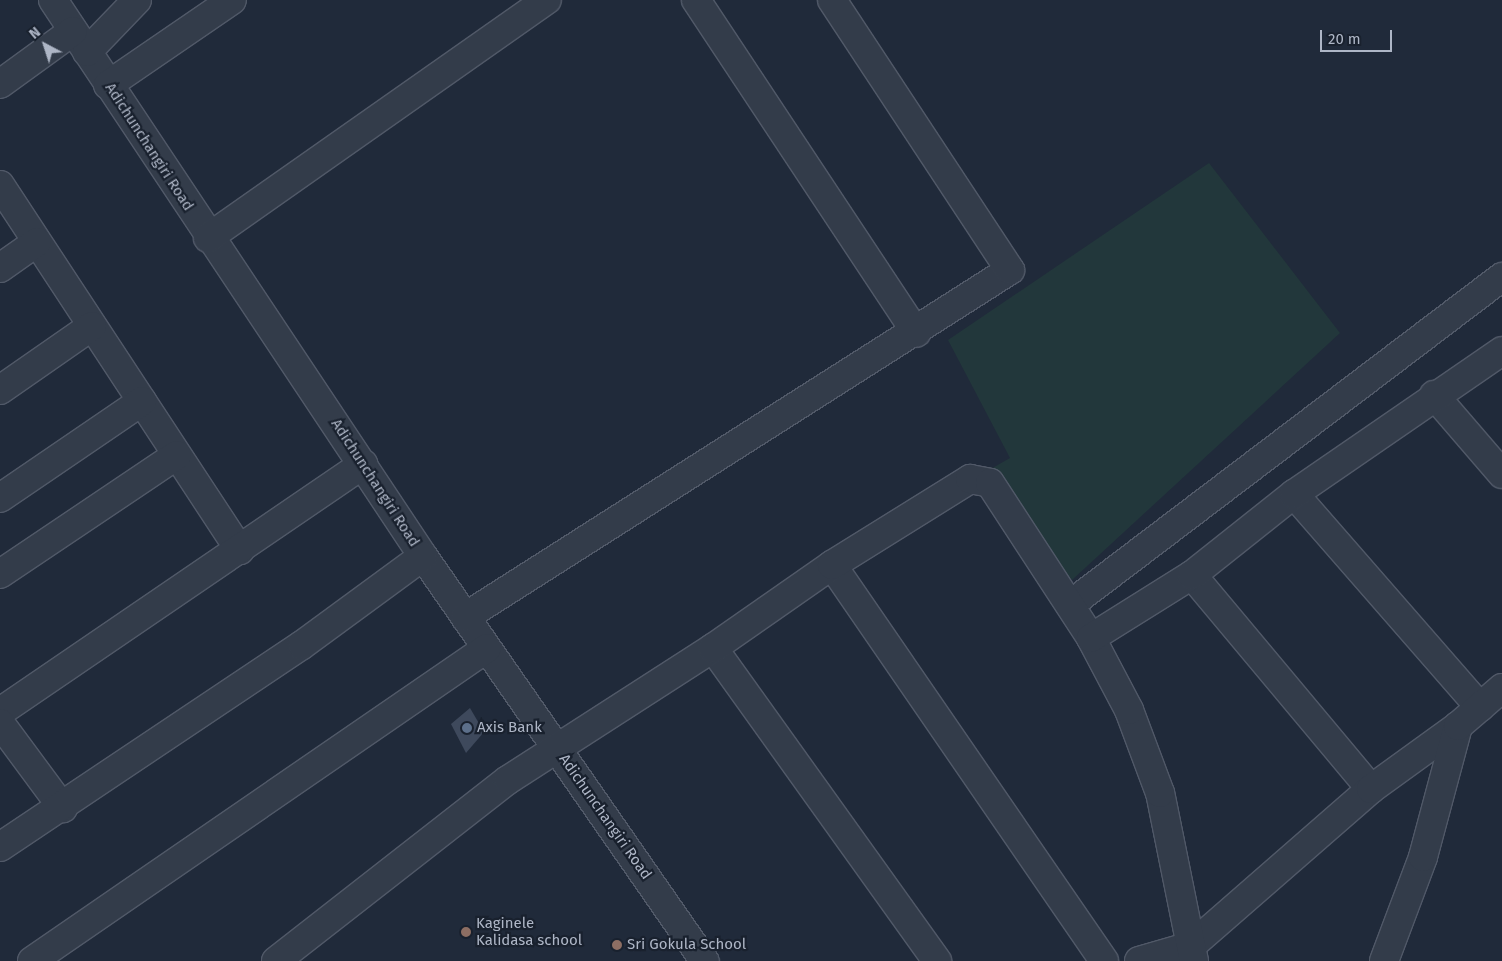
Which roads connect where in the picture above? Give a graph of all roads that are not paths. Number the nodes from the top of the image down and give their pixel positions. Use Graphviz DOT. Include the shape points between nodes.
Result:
graph roads {
  1 [pos="53,0"];
  2 [pos="137,0"];
  3 [pos="232,0"];
  4 [pos="547,0"];
  5 [pos="696,0"];
  6 [pos="832,0"];
  7 [pos="80,42"];
  8 [pos="0,84"];
  9 [pos="108,84"];
  10 [pos="0,185"];
  11 [pos="208,238"];
  12 [pos="37,242"];
  13 [pos="0,268"];
  14 [pos="1502,277"];
  15 [pos="92,326"];
  16 [pos="916,333"];
  17 [pos="1502,351"];
  18 [pos="0,390"];
  19 [pos="1434,395"];
  20 [pos="142,401"];
  21 [pos="177,455"];
  22 [pos="364,464"];
  23 [pos="1502,474"];
  24 [pos="1294,494"];
  25 [pos="0,498"];
  26 [pos="240,550"];
  27 [pos="423,556"];
  28 [pos="832,565"];
  29 [pos="0,574"];
  30 [pos="1192,575"];
  31 [pos="1071,604"];
  32 [pos="465,617"];
  33 [pos="1091,638"];
  34 [pos="487,648"];
  35 [pos="713,648"];
  36 [pos="1502,688"];
  37 [pos="1480,707"];
  38 [pos="0,712"];
  39 [pos="0,724"];
  40 [pos="1458,726"];
  41 [pos="556,748"];
  42 [pos="1371,789"];
  43 [pos="63,808"];
  44 [pos="0,847"];
  45 [pos="1192,954"];
  46 [pos="32,961"];
  47 [pos="276,961"];
  48 [pos="705,961"];
  49 [pos="937,961"];
  50 [pos="1104,961"];
  51 [pos="1139,961"];
  52 [pos="1384,961"];
  1 -- 7 [label="street, Adichunchangiri Road"];
  2 -- 7 [label="street"];
  3 -- 9 [label="street"];
  4 -- 11 [label="street"];
  5 -- 16 [label="street"];
  6 -- 16 [label="street" via="1010,270"];
  7 -- 8 [label="street"];
  7 -- 9 [label="street, Adichunchangiri Road"];
  9 -- 11 [label="street, Adichunchangiri Road"];
  10 -- 12 [label="street"];
  11 -- 22 [label="street, Adichunchangiri Road"];
  12 -- 13 [label="street"];
  12 -- 15 [label="street"];
  14 -- 31 [label="street"];
  15 -- 18 [label="street"];
  15 -- 20 [label="street"];
  16 -- 32 [label="street"];
  17 -- 19 [label="street"];
  19 -- 23 [label="street"];
  19 -- 24 [label="street"];
  20 -- 21 [label="street"];
  20 -- 25 [label="street"];
  21 -- 26 [label="street"];
  21 -- 29 [label="street"];
  22 -- 26 [label="street"];
  22 -- 27 [label="street, Adichunchangiri Road"];
  24 -- 30 [label="street"];
  24 -- 37 [label="street"];
  26 -- 38 [label="street"];
  27 -- 32 [label="street, Adichunchangiri Road"];
  27 -- 43 [label="street" via="302,645"];
  28 -- 31 [label="street" via="970,479 984,479"];
  28 -- 35 [label="street"];
  28 -- 50 [label="street"];
  30 -- 33 [label="street"];
  30 -- 42 [label="street"];
  31 -- 33 [label="street"];
  32 -- 34 [label="street, Adichunchangiri Road"];
  33 -- 45 [label="street" via="1129,710 1160,793"];
  34 -- 41 [label="street, Adichunchangiri Road"];
  34 -- 46 [label="street"];
  35 -- 41 [label="street"];
  35 -- 49 [label="street"];
  36 -- 37 [label="street"];
  37 -- 40 [label="street"];
  39 -- 43 [label="street"];
  40 -- 42 [label="street"];
  40 -- 52 [label="street" via="1423,857"];
  41 -- 47 [label="street" via="508,780"];
  41 -- 48 [label="street, Adichunchangiri Road"];
  42 -- 45 [label="street"];
  43 -- 44 [label="street"];
  45 -- 51 [label="street"];
}
